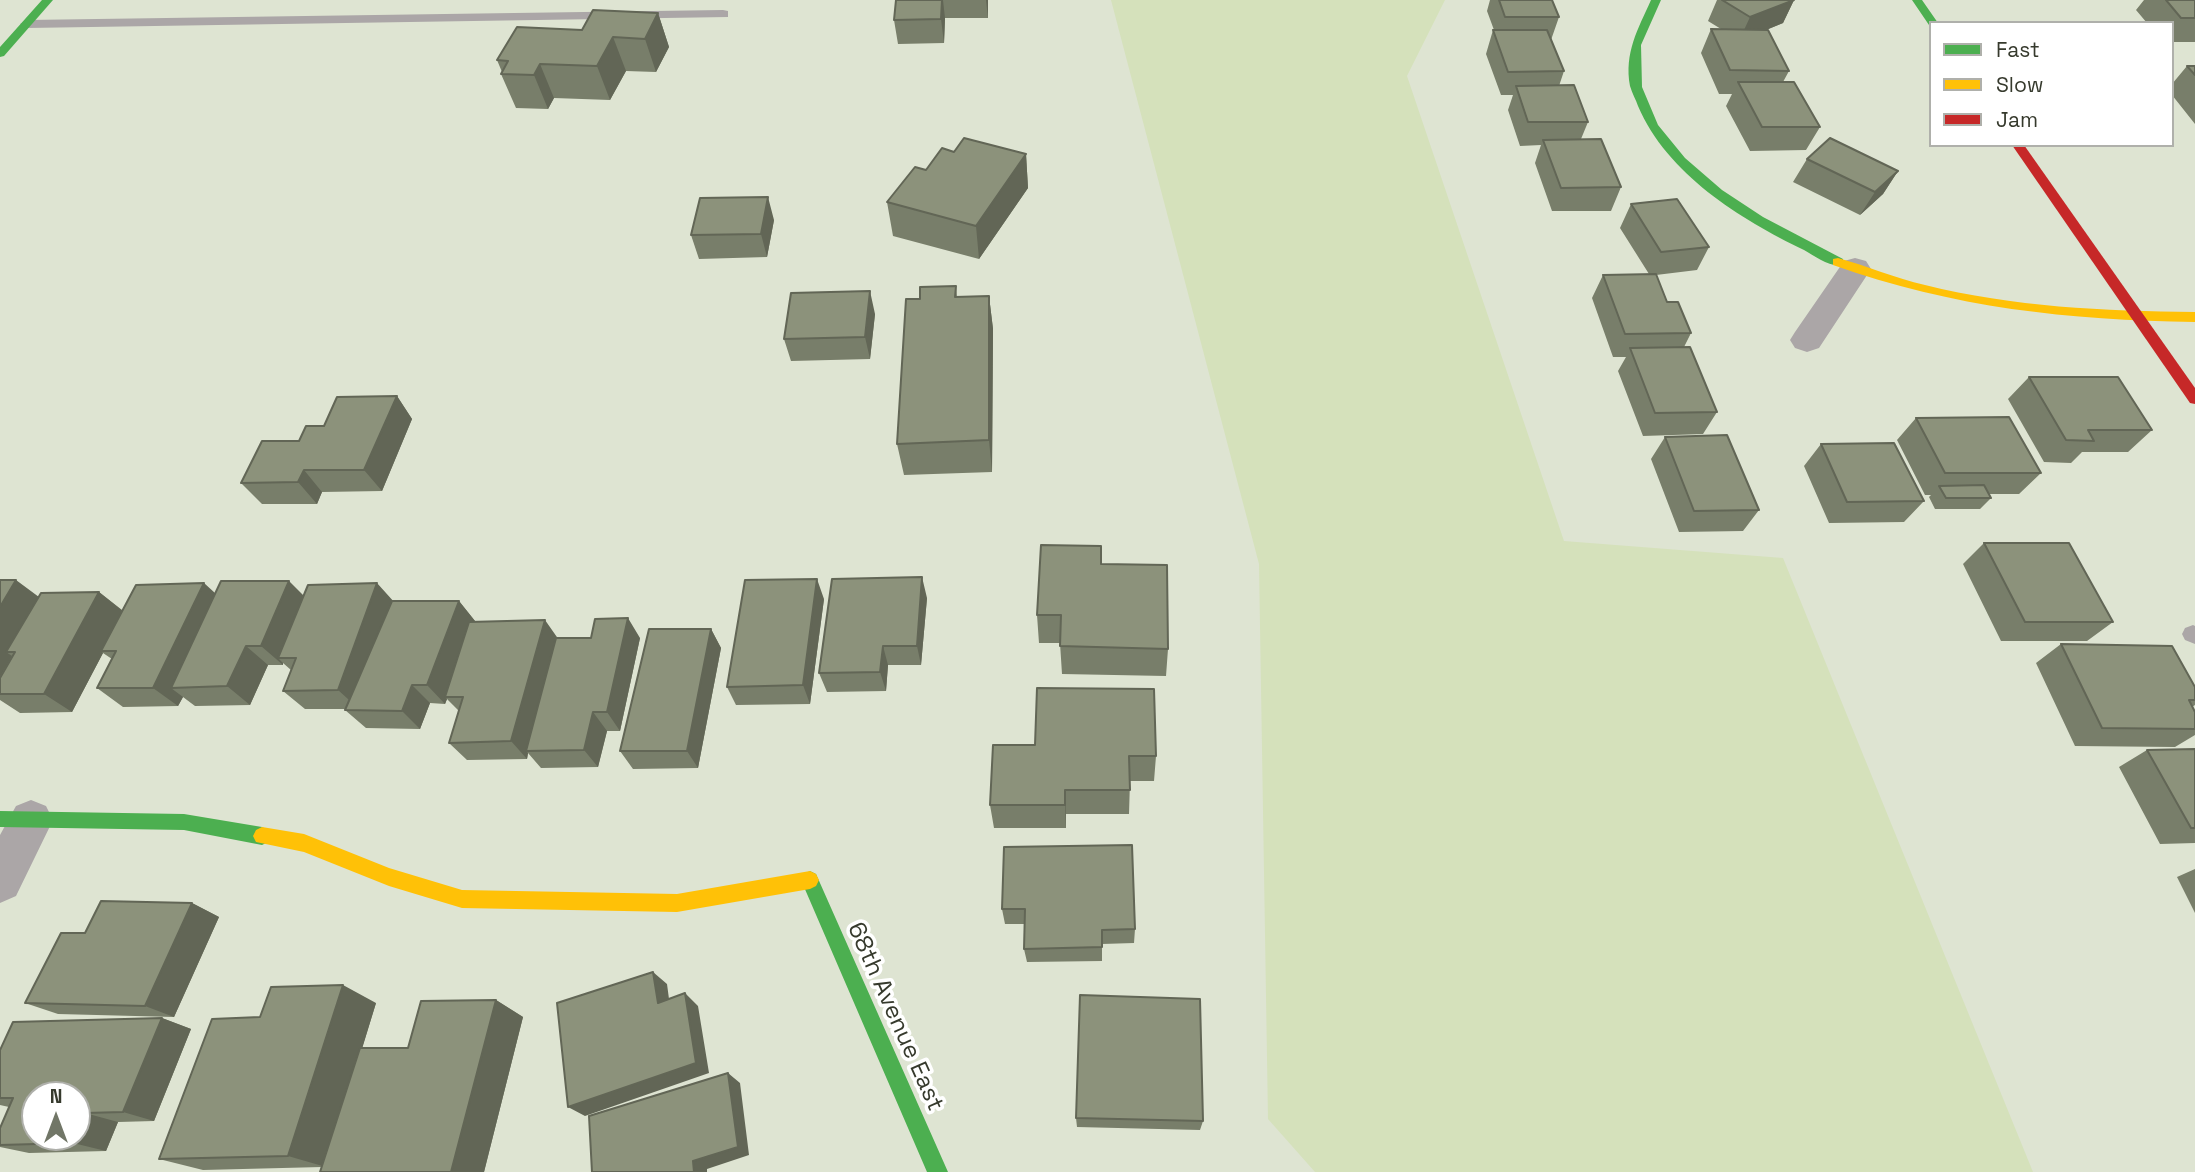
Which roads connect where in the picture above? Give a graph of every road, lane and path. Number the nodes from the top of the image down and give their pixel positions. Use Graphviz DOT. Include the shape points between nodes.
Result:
graph roads {
  1 [pos="48,0"];
  2 [pos="1656,0"];
  3 [pos="1917,0"];
  4 [pos="723,14"];
  5 [pos="1932,21"];
  6 [pos="27,24"];
  7 [pos="0,54"];
  8 [pos="2019,147"];
  9 [pos="1856,269"];
  10 [pos="2195,317"];
  11 [pos="2138,318"];
  12 [pos="1807,340"];
  13 [pos="2195,400"];
  14 [pos="16,820"];
  15 [pos="0,881"];
  16 [pos="938,1172"];
  1 -- 6 [label="street"];
  2 -- 9 [label="street" via="1642,18 1633,44 1632,71 1640,101 1656,130 1713,191 1795,243"];
  3 -- 5 [label="street"];
  4 -- 6 [label="lane"];
  6 -- 7 [label="street"];
  8 -- 11 [label="street"];
  9 -- 11 [label="street" via="1979,304"];
  9 -- 12 [label="street"];
  10 -- 11 [label="street"];
  11 -- 13 [label="street"];
  14 -- 15 [label="street"];
  14 -- 16 [label="street, 68th Avenue East" via="184,822 304,843 389,877 462,899 677,903 811,880"];
}
